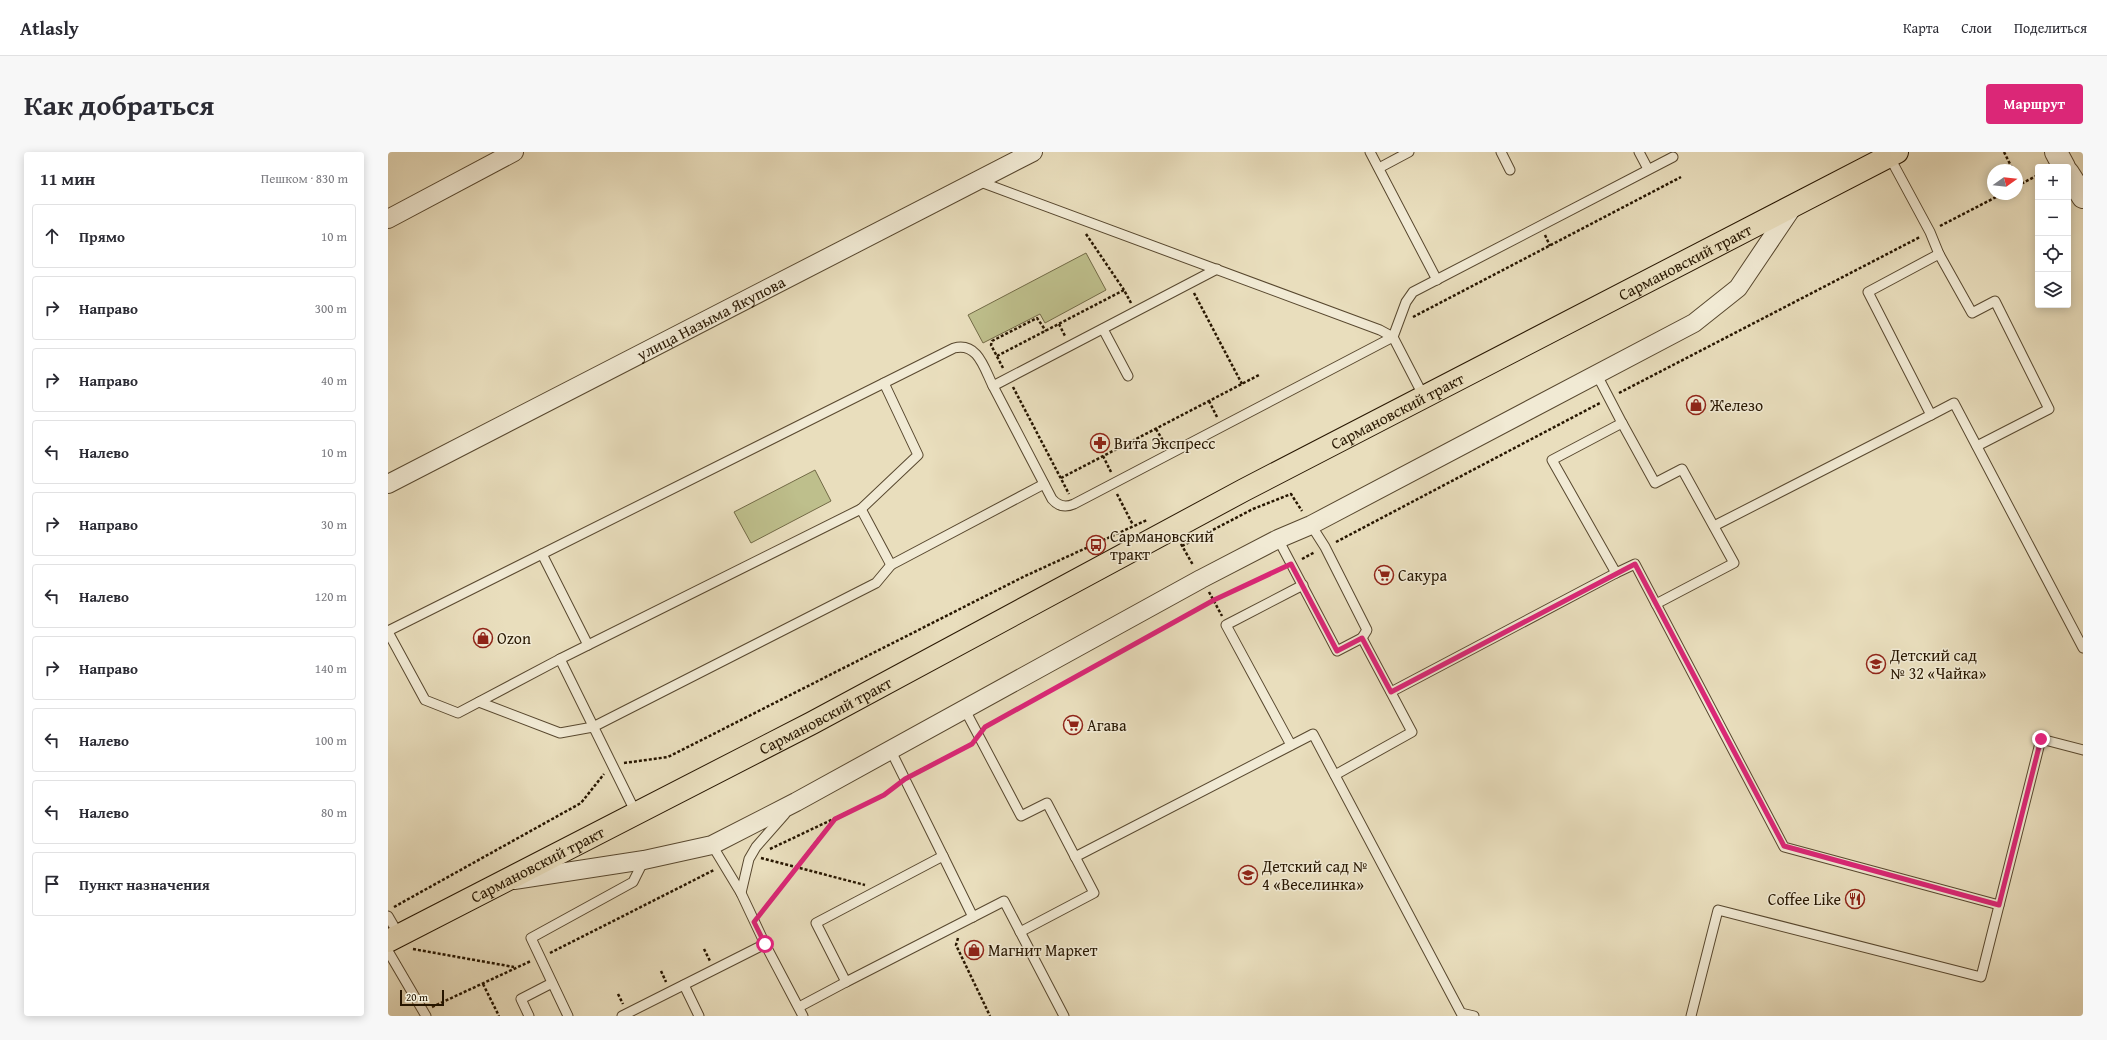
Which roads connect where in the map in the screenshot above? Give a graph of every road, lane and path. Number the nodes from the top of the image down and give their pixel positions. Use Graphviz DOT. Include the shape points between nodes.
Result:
graph roads {
  1 [pos="514,152"];
  2 [pos="1033,152"];
  3 [pos="1370,152"];
  4 [pos="1409,152"];
  5 [pos="1501,152"];
  6 [pos="1639,152"];
  7 [pos="2004,152"];
  8 [pos="2056,152"];
  9 [pos="1893,154"];
  10 [pos="1673,157"];
  11 [pos="2010,164"];
  12 [pos="2062,164"];
  13 [pos="1379,168"];
  14 [pos="1648,169"];
  15 [pos="1510,170"];
  16 [pos="2035,176"];
  17 [pos="1681,177"];
  18 [pos="2071,178"];
  19 [pos="977,181"];
  20 [pos="2023,182"];
  21 [pos="2083,197"];
  22 [pos="1991,200"];
  23 [pos="1794,205"];
  24 [pos="1073,216"];
  25 [pos="388,219"];
  26 [pos="1930,232"];
  27 [pos="1939,254"];
  28 [pos="1217,269"];
  29 [pos="1437,280"];
  30 [pos="1189,284"];
  31 [pos="1124,290"];
  32 [pos="1136,312"];
  33 [pos="1397,326"];
  34 [pos="1103,329"];
  35 [pos="1046,331"];
  36 [pos="1393,337"];
  37 [pos="997,356"];
  38 [pos="1259,375"];
  39 [pos="1597,375"];
  40 [pos="1128,376"];
  41 [pos="1008,378"];
  42 [pos="884,383"];
  43 [pos="1242,384"];
  44 [pos="993,386"];
  45 [pos="1424,397"];
  46 [pos="1610,398"];
  47 [pos="1209,401"];
  48 [pos="1931,415"];
  49 [pos="1622,423"];
  50 [pos="1222,426"];
  51 [pos="1156,428"];
  52 [pos="1977,446"];
  53 [pos="1170,454"];
  54 [pos="1103,456"];
  55 [pos="1061,478"];
  56 [pos="1114,483"];
  57 [pos="388,484"];
  58 [pos="1044,484"];
  59 [pos="1074,504"];
  60 [pos="861,509"];
  61 [pos="1133,525"];
  62 [pos="1311,525"];
  63 [pos="1714,526"];
  64 [pos="1278,539"];
  65 [pos="1096,545"];
  66 [pos="1182,546"];
  67 [pos="1325,547"];
  68 [pos="542,554"];
  69 [pos="1291,564"];
  70 [pos="891,565"];
  71 [pos="1616,573"];
  72 [pos="1201,579"];
  73 [pos="1303,585"];
  74 [pos="1214,600"];
  75 [pos="1656,604"];
  76 [pos="1226,625"];
  77 [pos="388,632"];
  78 [pos="1362,638"];
  79 [pos="588,645"];
  80 [pos="2083,648"];
  81 [pos="560,659"];
  82 [pos="1391,692"];
  83 [pos="479,702"];
  84 [pos="964,708"];
  85 [pos="593,727"];
  86 [pos="979,734"];
  87 [pos="1291,745"];
  88 [pos="890,749"];
  89 [pos="2083,750"];
  90 [pos="612,764"];
  91 [pos="1335,775"];
  92 [pos="905,779"];
  93 [pos="796,802"];
  94 [pos="636,813"];
  95 [pos="835,819"];
  96 [pos="712,845"];
  97 [pos="768,850"];
  98 [pos="762,853"];
  99 [pos="943,856"];
  100 [pos="1076,857"];
  101 [pos="644,860"];
  102 [pos="725,864"];
  103 [pos="797,867"];
  104 [pos="500,882"];
  105 [pos="880,889"];
  106 [pos="741,893"];
  107 [pos="1999,905"];
  108 [pos="388,910"];
  109 [pos="388,916"];
  110 [pos="973,917"];
  111 [pos="754,922"];
  112 [pos="962,922"];
  113 [pos="1020,932"];
  114 [pos="396,944"];
  115 [pos="765,944"];
  116 [pos="540,958"];
  117 [pos="515,968"];
  118 [pos="846,982"];
  119 [pos="552,983"];
  120 [pos="483,984"];
  121 [pos="684,985"];
  122 [pos="799,1007"];
  123 [pos="424,1013"];
  124 [pos="499,1016"];
  125 [pos="529,1016"];
  126 [pos="568,1016"];
  127 [pos="622,1016"];
  128 [pos="700,1016"];
  129 [pos="803,1016"];
  130 [pos="990,1016"];
  131 [pos="1064,1016"];
  132 [pos="1474,1016"];
  133 [pos="1691,1016"];
  1 -- 25 [label="street"];
  2 -- 19 [label="street, улица Назыма Якупова"];
  3 -- 13 [label="lane"];
  4 -- 13 [label="lane"];
  5 -- 15 [label="lane"];
  6 -- 14 [label="lane"];
  7 -- 11 [label="path"];
  8 -- 12 [label="street"];
  9 -- 23 [label="main road, Сармановский тракт"];
  9 -- 26 [label="lane"];
  10 -- 14 [label="lane"];
  13 -- 29 [label="lane"];
  14 -- 29 [label="lane"];
  16 -- 20 [label="path"];
  17 -- 33 [label="path"];
  18 -- 21 [label="street"];
  19 -- 24 [label="lane"];
  19 -- 57 [label="street, улица Назыма Якупова"];
  22 -- 26 [label="path"];
  23 -- 39 [label="street" via="1738,288 1694,323"];
  23 -- 45 [label="main road, Сармановский тракт"];
  24 -- 28 [label="lane"];
  24 -- 31 [label="path"];
  26 -- 27 [label="lane"];
  26 -- 46 [label="path"];
  27 -- 48 [label="lane" via="1868,292"];
  27 -- 52 [label="lane" via="1972,314 1995,301 2049,409"];
  28 -- 30 [label="lane"];
  28 -- 36 [label="lane" via="1358,321"];
  29 -- 33 [label="lane" via="1411,294"];
  30 -- 32 [label="lane"];
  30 -- 43 [label="path"];
  31 -- 32 [label="path"];
  31 -- 35 [label="path"];
  32 -- 34 [label="lane"];
  33 -- 36 [label="lane"];
  34 -- 40 [label="lane"];
  34 -- 41 [label="lane"];
  35 -- 37 [label="path"];
  35 -- 37 [label="path" via="1039,318 1030,321 992,341 991,345"];
  36 -- 45 [label="lane"];
  36 -- 50 [label="lane"];
  37 -- 41 [label="path"];
  38 -- 43 [label="path"];
  39 -- 46 [label="lane"];
  39 -- 62 [label="street"];
  41 -- 44 [label="lane"];
  41 -- 55 [label="path"];
  42 -- 44 [label="lane" via="962,346 970,348 977,355"];
  42 -- 60 [label="lane" via="918,455"];
  42 -- 68 [label="lane"];
  43 -- 47 [label="path"];
  44 -- 58 [label="lane"];
  45 -- 94 [label="main road, Сармановский тракт" via="1229,498 812,723"];
  46 -- 49 [label="lane"];
  46 -- 67 [label="path"];
  47 -- 50 [label="path"];
  47 -- 51 [label="path"];
  48 -- 52 [label="lane" via="1954,403"];
  48 -- 63 [label="lane"];
  49 -- 63 [label="lane" via="1655,483 1682,469"];
  49 -- 71 [label="lane" via="1552,460"];
  50 -- 53 [label="lane"];
  51 -- 53 [label="path"];
  51 -- 54 [label="path"];
  52 -- 80 [label="lane"];
  53 -- 56 [label="lane"];
  54 -- 55 [label="path"];
  54 -- 56 [label="path"];
  55 -- 59 [label="path"];
  56 -- 59 [label="lane"];
  56 -- 61 [label="path"];
  58 -- 59 [label="lane" via="1056,503 1065,506"];
  58 -- 70 [label="lane"];
  60 -- 70 [label="lane"];
  60 -- 79 [label="lane"];
  62 -- 64 [label="street"];
  62 -- 66 [label="path" via="1291,494 1253,509"];
  62 -- 67 [label="lane"];
  63 -- 75 [label="lane" via="1734,562"];
  64 -- 69 [label="lane"];
  64 -- 72 [label="street"];
  65 -- 90 [label="path" via="1023,577 668,757"];
  67 -- 69 [label="path"];
  67 -- 78 [label="lane" via="1367,630"];
  68 -- 77 [label="lane"];
  68 -- 79 [label="lane"];
  69 -- 73 [label="lane"];
  69 -- 74 [label="path"];
  70 -- 85 [label="lane" via="876,583"];
  71 -- 75 [label="lane" via="1635,564"];
  71 -- 82 [label="lane"];
  72 -- 74 [label="path"];
  72 -- 84 [label="street"];
  73 -- 76 [label="lane"];
  73 -- 78 [label="lane" via="1337,651"];
  74 -- 76 [label="path"];
  74 -- 86 [label="path" via="985,727"];
  75 -- 107 [label="lane" via="1784,846"];
  76 -- 87 [label="lane"];
  77 -- 83 [label="lane" via="425,700 458,713"];
  78 -- 82 [label="lane"];
  79 -- 81 [label="lane"];
  81 -- 83 [label="lane"];
  81 -- 85 [label="lane"];
  82 -- 91 [label="lane" via="1412,732"];
  83 -- 85 [label="lane" via="560,733"];
  84 -- 86 [label="lane"];
  84 -- 88 [label="street"];
  85 -- 90 [label="lane"];
  86 -- 92 [label="path" via="972,744"];
  86 -- 100 [label="lane" via="1021,816 1047,803"];
  87 -- 91 [label="lane" via="1313,734"];
  87 -- 100 [label="lane"];
  88 -- 92 [label="lane"];
  88 -- 93 [label="street"];
  89 -- 107 [label="lane" via="2041,739"];
  90 -- 94 [label="lane"];
  90 -- 108 [label="path" via="581,803"];
  91 -- 132 [label="lane" via="1461,1013"];
  92 -- 95 [label="path" via="884,795"];
  92 -- 99 [label="lane"];
  93 -- 96 [label="street"];
  93 -- 106 [label="lane" via="756,847"];
  94 -- 104 [label="main road, Сармановский тракт"];
  95 -- 97 [label="path"];
  95 -- 103 [label="path"];
  96 -- 101 [label="street"];
  96 -- 102 [label="lane"];
  98 -- 103 [label="path" via="755,856"];
  99 -- 105 [label="lane"];
  99 -- 110 [label="lane"];
  100 -- 113 [label="lane" via="1094,893"];
  101 -- 104 [label="street"];
  101 -- 116 [label="lane" via="633,882 531,938"];
  102 -- 106 [label="lane"];
  102 -- 116 [label="path"];
  103 -- 105 [label="path"];
  103 -- 111 [label="path"];
  104 -- 114 [label="main road, Сармановский тракт"];
  105 -- 118 [label="lane" via="816,923"];
  106 -- 111 [label="lane"];
  107 -- 133 [label="lane" via="1981,978 1718,910"];
  109 -- 114 [label="lane"];
  110 -- 112 [label="lane"];
  110 -- 113 [label="lane" via="1004,901"];
  111 -- 115 [label="lane"];
  112 -- 118 [label="lane"];
  112 -- 130 [label="path" via="956,945"];
  113 -- 131 [label="lane"];
  114 -- 117 [label="path"];
  114 -- 123 [label="lane"];
  115 -- 121 [label="lane"];
  115 -- 122 [label="lane"];
  116 -- 117 [label="path"];
  116 -- 119 [label="lane"];
  117 -- 120 [label="path"];
  118 -- 122 [label="lane"];
  119 -- 125 [label="lane" via="521,999"];
  119 -- 126 [label="lane"];
  120 -- 123 [label="path"];
  120 -- 124 [label="path"];
  121 -- 127 [label="lane"];
  121 -- 128 [label="lane"];
  122 -- 129 [label="lane"];
}
